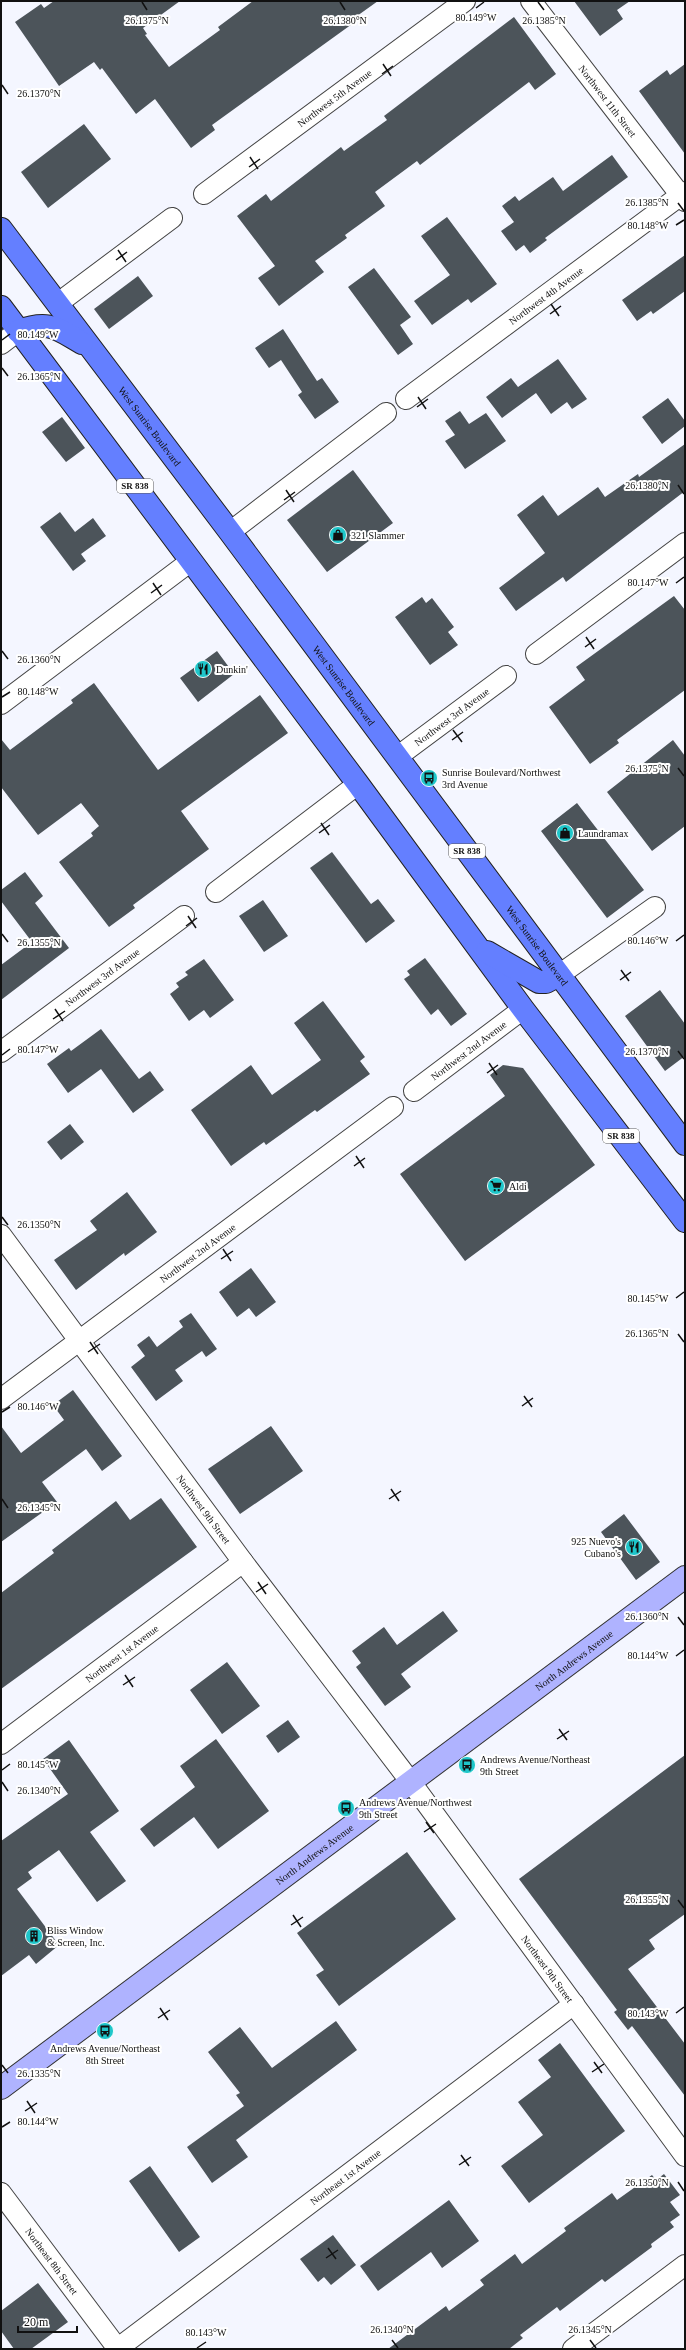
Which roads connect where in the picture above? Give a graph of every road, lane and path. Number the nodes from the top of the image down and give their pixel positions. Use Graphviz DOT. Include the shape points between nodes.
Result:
graph roads {
  1 [pos="465,1"];
  2 [pos="531,1"];
  3 [pos="204,194"];
  4 [pos="684,196"];
  5 [pos="172,218"];
  6 [pos="1,229"];
  7 [pos="57,304"];
  8 [pos="1,307"];
  9 [pos="18,331"];
  10 [pos="1,344"];
  11 [pos="90,348"];
  12 [pos="406,399"];
  13 [pos="386,414"];
  14 [pos="230,532"];
  15 [pos="685,543"];
  16 [pos="191,561"];
  17 [pos="536,654"];
  18 [pos="506,676"];
  19 [pos="1,704"];
  20 [pos="397,758"];
  21 [pos="358,784"];
  22 [pos="216,892"];
  23 [pos="655,907"];
  24 [pos="184,916"];
  25 [pos="477,946"];
  26 [pos="559,975"];
  27 [pos="523,1009"];
  28 [pos="1,1052"];
  29 [pos="414,1091"];
  30 [pos="393,1107"];
  31 [pos="685,1144"];
  32 [pos="685,1221"];
  33 [pos="1,1235"];
  34 [pos="80,1340"];
  35 [pos="1,1399"];
  36 [pos="243,1562"];
  37 [pos="685,1577"];
  38 [pos="1,1744"];
  39 [pos="410,1781"];
  40 [pos="574,2004"];
  41 [pos="1,2088"];
  42 [pos="685,2156"];
  43 [pos="1,2193"];
  44 [pos="685,2265"];
  45 [pos="117,2349"];
  46 [pos="573,2349"];
  1 -- 3 [label="street, Northwest 5th Avenue"];
  2 -- 4 [label="street, Northwest 11th Street"];
  4 -- 12 [label="street, Northwest 4th Avenue"];
  5 -- 7 [label="street"];
  6 -- 7 [label="main road, West Sunrise Boulevard / SR 838"];
  7 -- 11 [label="main road, West Sunrise Boulevard / SR 838"];
  8 -- 9 [label="main road, SR 838"];
  9 -- 10 [label="street"];
  9 -- 11 [label="main road" via="40,324 56,328"];
  9 -- 16 [label="main road, SR 838"];
  11 -- 14 [label="main road, West Sunrise Boulevard / SR 838"];
  13 -- 14 [label="street"];
  14 -- 20 [label="main road, West Sunrise Boulevard / SR 838"];
  15 -- 17 [label="street"];
  16 -- 19 [label="street"];
  16 -- 21 [label="main road, SR 838"];
  18 -- 20 [label="street, Northwest 3rd Avenue"];
  20 -- 26 [label="main road, West Sunrise Boulevard / SR 838"];
  21 -- 22 [label="street"];
  21 -- 25 [label="main road, SR 838"];
  23 -- 26 [label="street"];
  24 -- 28 [label="street, Northwest 3rd Avenue"];
  25 -- 26 [label="main road" via="539,982 546,982"];
  25 -- 27 [label="main road, SR 838"];
  26 -- 31 [label="main road, West Sunrise Boulevard / SR 838"];
  27 -- 29 [label="street, Northwest 2nd Avenue"];
  27 -- 32 [label="main road, SR 838"];
  30 -- 34 [label="street, Northwest 2nd Avenue"];
  33 -- 34 [label="street, Northwest 9th Street"];
  34 -- 35 [label="street, Northwest 2nd Avenue"];
  34 -- 36 [label="street, Northwest 9th Street"];
  36 -- 38 [label="street, Northwest 1st Avenue"];
  36 -- 39 [label="street, Northwest 9th Street"];
  37 -- 39 [label="main road, North Andrews Avenue"];
  39 -- 40 [label="street, Northeast 9th Street"];
  39 -- 41 [label="main road, North Andrews Avenue"];
  40 -- 42 [label="street, Northeast 9th Street"];
  40 -- 45 [label="street, Northeast 1st Avenue"];
  43 -- 45 [label="street, Northeast 8th Street"];
  44 -- 46 [label="street"];
}
